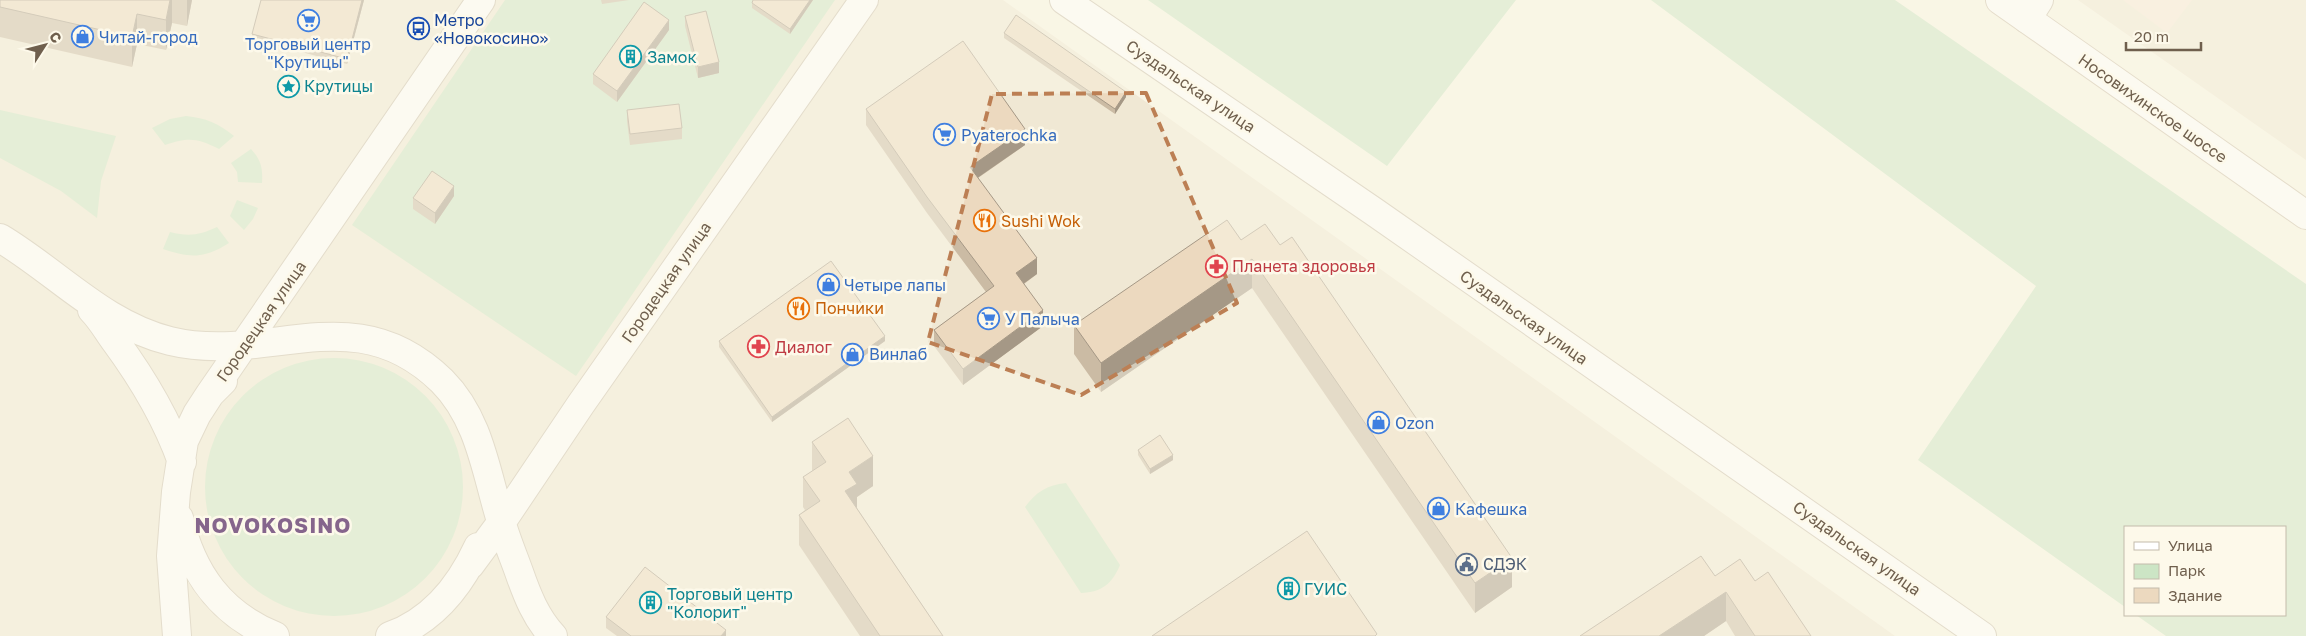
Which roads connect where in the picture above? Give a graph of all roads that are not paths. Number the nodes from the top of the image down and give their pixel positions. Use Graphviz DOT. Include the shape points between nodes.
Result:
graph roads {
  1 [pos="481,0"];
  2 [pos="864,0"];
  3 [pos="1064,0"];
  4 [pos="2000,0"];
  5 [pos="2033,9"];
  6 [pos="2306,216"];
  7 [pos="0,238"];
  8 [pos="66,284"];
  9 [pos="315,336"];
  10 [pos="246,345"];
  11 [pos="210,394"];
  12 [pos="182,462"];
  13 [pos="485,462"];
  14 [pos="176,492"];
  15 [pos="501,523"];
  16 [pos="470,565"];
  17 [pos="177,636"];
  18 [pos="274,636"];
  19 [pos="390,636"];
  20 [pos="553,636"];
  21 [pos="1982,636"];
  1 -- 10 [label="street, Городецкая улица"];
  2 -- 15 [label="street, Городецкая улица" via="580,404"];
  3 -- 21 [label="street, Суздальская улица" via="1373,210"];
  4 -- 5 [label="street, Носовихинское шоссе"];
  5 -- 6 [label="street, Носовихинское шоссе"];
  7 -- 8 [label="street"];
  8 -- 10 [label="street" via="121,322 160,338 194,346"];
  8 -- 12 [label="street" via="102,322 134,365 168,423"];
  9 -- 10 [label="street"];
  9 -- 11 [label="street" via="267,349 230,374"];
  9 -- 13 [label="street" via="366,340 391,347 419,362 462,406"];
  10 -- 11 [label="street, Городецкая улица"];
  11 -- 12 [label="street" via="196,414 184,441"];
  12 -- 14 [label="street"];
  13 -- 15 [label="street"];
  13 -- 16 [label="street" via="486,518"];
  14 -- 17 [label="street" via="171,556"];
  14 -- 18 [label="street" via="185,543 196,568 214,594 237,615"];
  15 -- 16 [label="street, Городецкая улица"];
  15 -- 20 [label="street" via="528,599"];
  16 -- 19 [label="street" via="457,586 437,607"];
}
